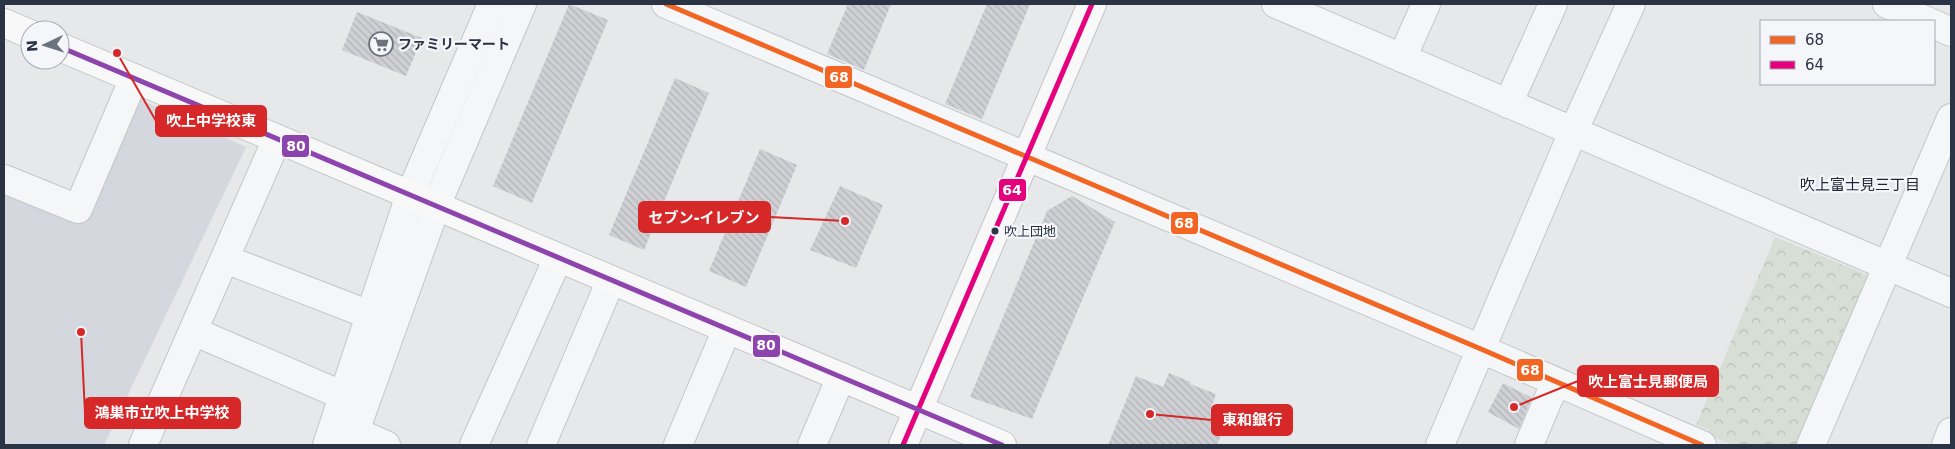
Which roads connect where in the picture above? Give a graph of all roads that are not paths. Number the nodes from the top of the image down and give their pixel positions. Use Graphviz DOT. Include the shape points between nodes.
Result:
graph roads {
  1 [pos="492,4"];
  2 [pos="522,4"];
  3 [pos="666,4"];
  4 [pos="1092,4"];
  5 [pos="1426,4"];
  6 [pos="1553,4"];
  7 [pos="1631,4"];
  8 [pos="1886,4"];
  9 [pos="1292,7"];
  10 [pos="1925,20"];
  11 [pos="4,23"];
  12 [pos="1935,24"];
  13 [pos="20,30"];
  14 [pos="1951,32"];
  15 [pos="70,51"];
  16 [pos="1402,58"];
  17 [pos="134,78"];
  18 [pos="1508,104"];
  19 [pos="1951,118"];
  20 [pos="1573,132"];
  21 [pos="277,139"];
  22 [pos="1027,156"];
  23 [pos="4,179"];
  24 [pos="410,195"];
  25 [pos="436,206"];
  26 [pos="225,258"];
  27 [pos="558,258"];
  28 [pos="1888,267"];
  29 [pos="611,280"];
  30 [pos="1951,293"];
  31 [pos="370,315"];
  32 [pos="727,329"];
  33 [pos="193,331"];
  34 [pos="1481,349"];
  35 [pos="841,377"];
  36 [pos="1555,383"];
  37 [pos="344,396"];
  38 [pos="918,410"];
  39 [pos="1951,432"];
  40 [pos="352,438"];
  41 [pos="143,445"];
  42 [pos="327,445"];
  43 [pos="386,445"];
  44 [pos="474,445"];
  45 [pos="541,445"];
  46 [pos="678,445"];
  47 [pos="812,445"];
  48 [pos="903,445"];
  49 [pos="1002,445"];
  50 [pos="1440,445"];
  51 [pos="1529,445"];
  52 [pos="1702,445"];
  53 [pos="1811,445"];
  54 [pos="1946,445"];
  1 -- 24 [label="street"];
  2 -- 25 [label="street"];
  3 -- 22 [label="street"];
  4 -- 22 [label="street"];
  5 -- 16 [label="street"];
  6 -- 18 [label="street"];
  7 -- 20 [label="street"];
  8 -- 10 [label="street"];
  9 -- 16 [label="street"];
  11 -- 13 [label="street"];
  12 -- 14 [label="street"];
  15 -- 17 [label="street"];
  16 -- 18 [label="street"];
  17 -- 21 [label="street"];
  17 -- 23 [label="street" via="78,209"];
  18 -- 20 [label="street"];
  19 -- 28 [label="street"];
  20 -- 28 [label="street"];
  20 -- 34 [label="street"];
  21 -- 24 [label="street"];
  21 -- 26 [label="street"];
  22 -- 34 [label="street"];
  22 -- 38 [label="street"];
  24 -- 25 [label="street"];
  24 -- 31 [label="street"];
  25 -- 27 [label="street"];
  25 -- 40 [label="street"];
  26 -- 31 [label="street"];
  26 -- 33 [label="street"];
  27 -- 29 [label="street"];
  27 -- 44 [label="street"];
  28 -- 30 [label="street"];
  28 -- 53 [label="street"];
  29 -- 32 [label="street"];
  29 -- 45 [label="street"];
  31 -- 37 [label="street"];
  32 -- 35 [label="street"];
  32 -- 46 [label="street"];
  33 -- 37 [label="street"];
  33 -- 41 [label="street"];
  34 -- 36 [label="street"];
  34 -- 50 [label="street"];
  35 -- 38 [label="street"];
  35 -- 47 [label="street"];
  36 -- 51 [label="street"];
  36 -- 52 [label="street"];
  37 -- 42 [label="street"];
  38 -- 48 [label="street"];
  38 -- 49 [label="street"];
  39 -- 54 [label="street"];
  40 -- 43 [label="street"];
}
